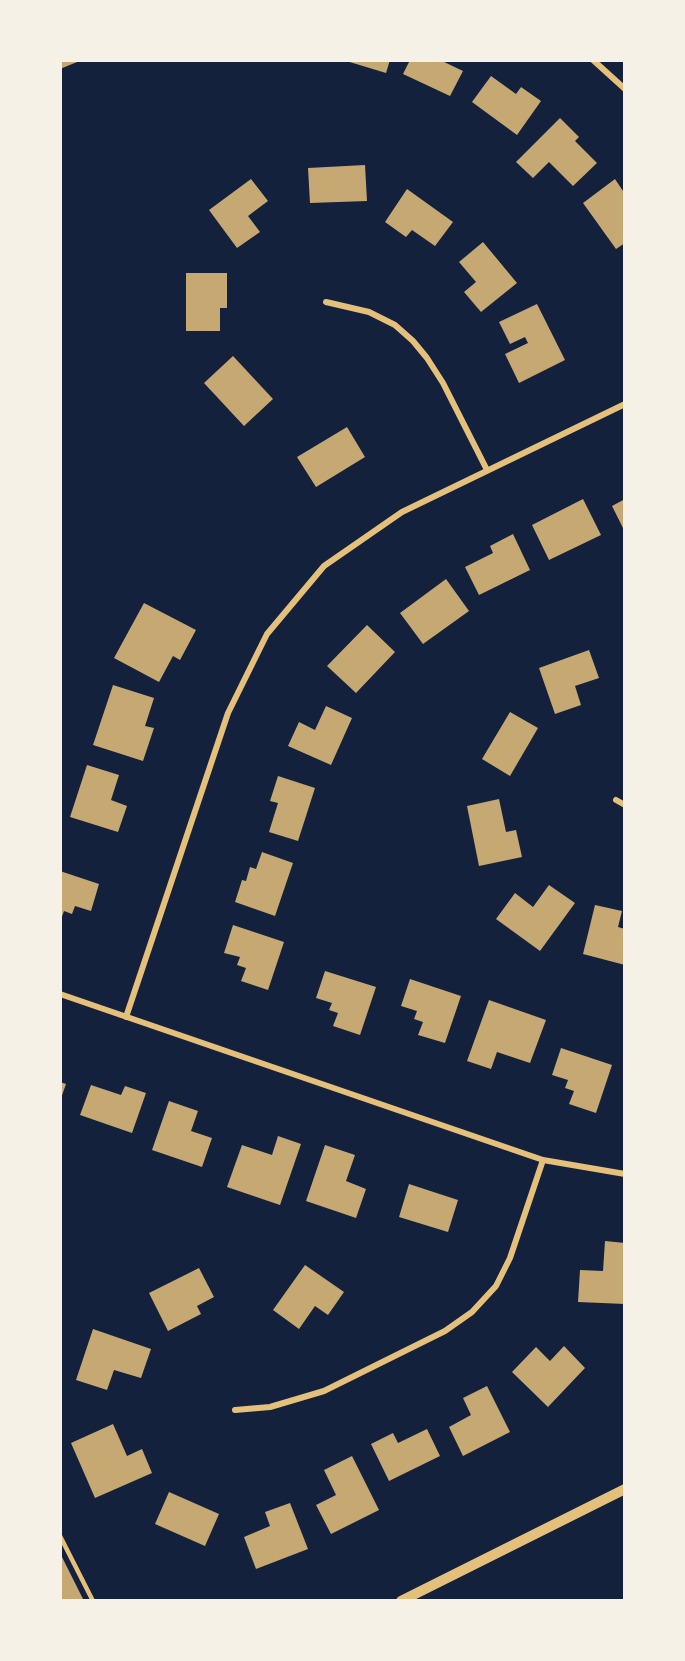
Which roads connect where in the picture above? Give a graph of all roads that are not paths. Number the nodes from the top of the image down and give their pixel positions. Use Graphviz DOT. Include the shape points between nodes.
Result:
graph roads {
  1 [pos="593,60"];
  2 [pos="625,89"];
  3 [pos="326,302"];
  4 [pos="625,404"];
  5 [pos="487,470"];
  6 [pos="616,800"];
  7 [pos="625,805"];
  8 [pos="60,994"];
  9 [pos="126,1017"];
  10 [pos="543,1160"];
  11 [pos="625,1174"];
  12 [pos="236,1410"];
  13 [pos="625,1490"];
  14 [pos="60,1536"];
  15 [pos="93,1601"];
  16 [pos="401,1601"];
  1 -- 2 [label="street"];
  3 -- 5 [label="street" via="369,312 413,341 442,383"];
  4 -- 5 [label="street"];
  5 -- 9 [label="street" via="402,512 324,566 267,634 228,713"];
  6 -- 7 [label="street"];
  8 -- 9 [label="street"];
  9 -- 10 [label="street"];
  10 -- 11 [label="street"];
  10 -- 12 [label="street" via="510,1258 496,1286 472,1312 445,1331 324,1390 270,1407"];
  13 -- 16 [label="street"];
  14 -- 15 [label="lane"];
}
